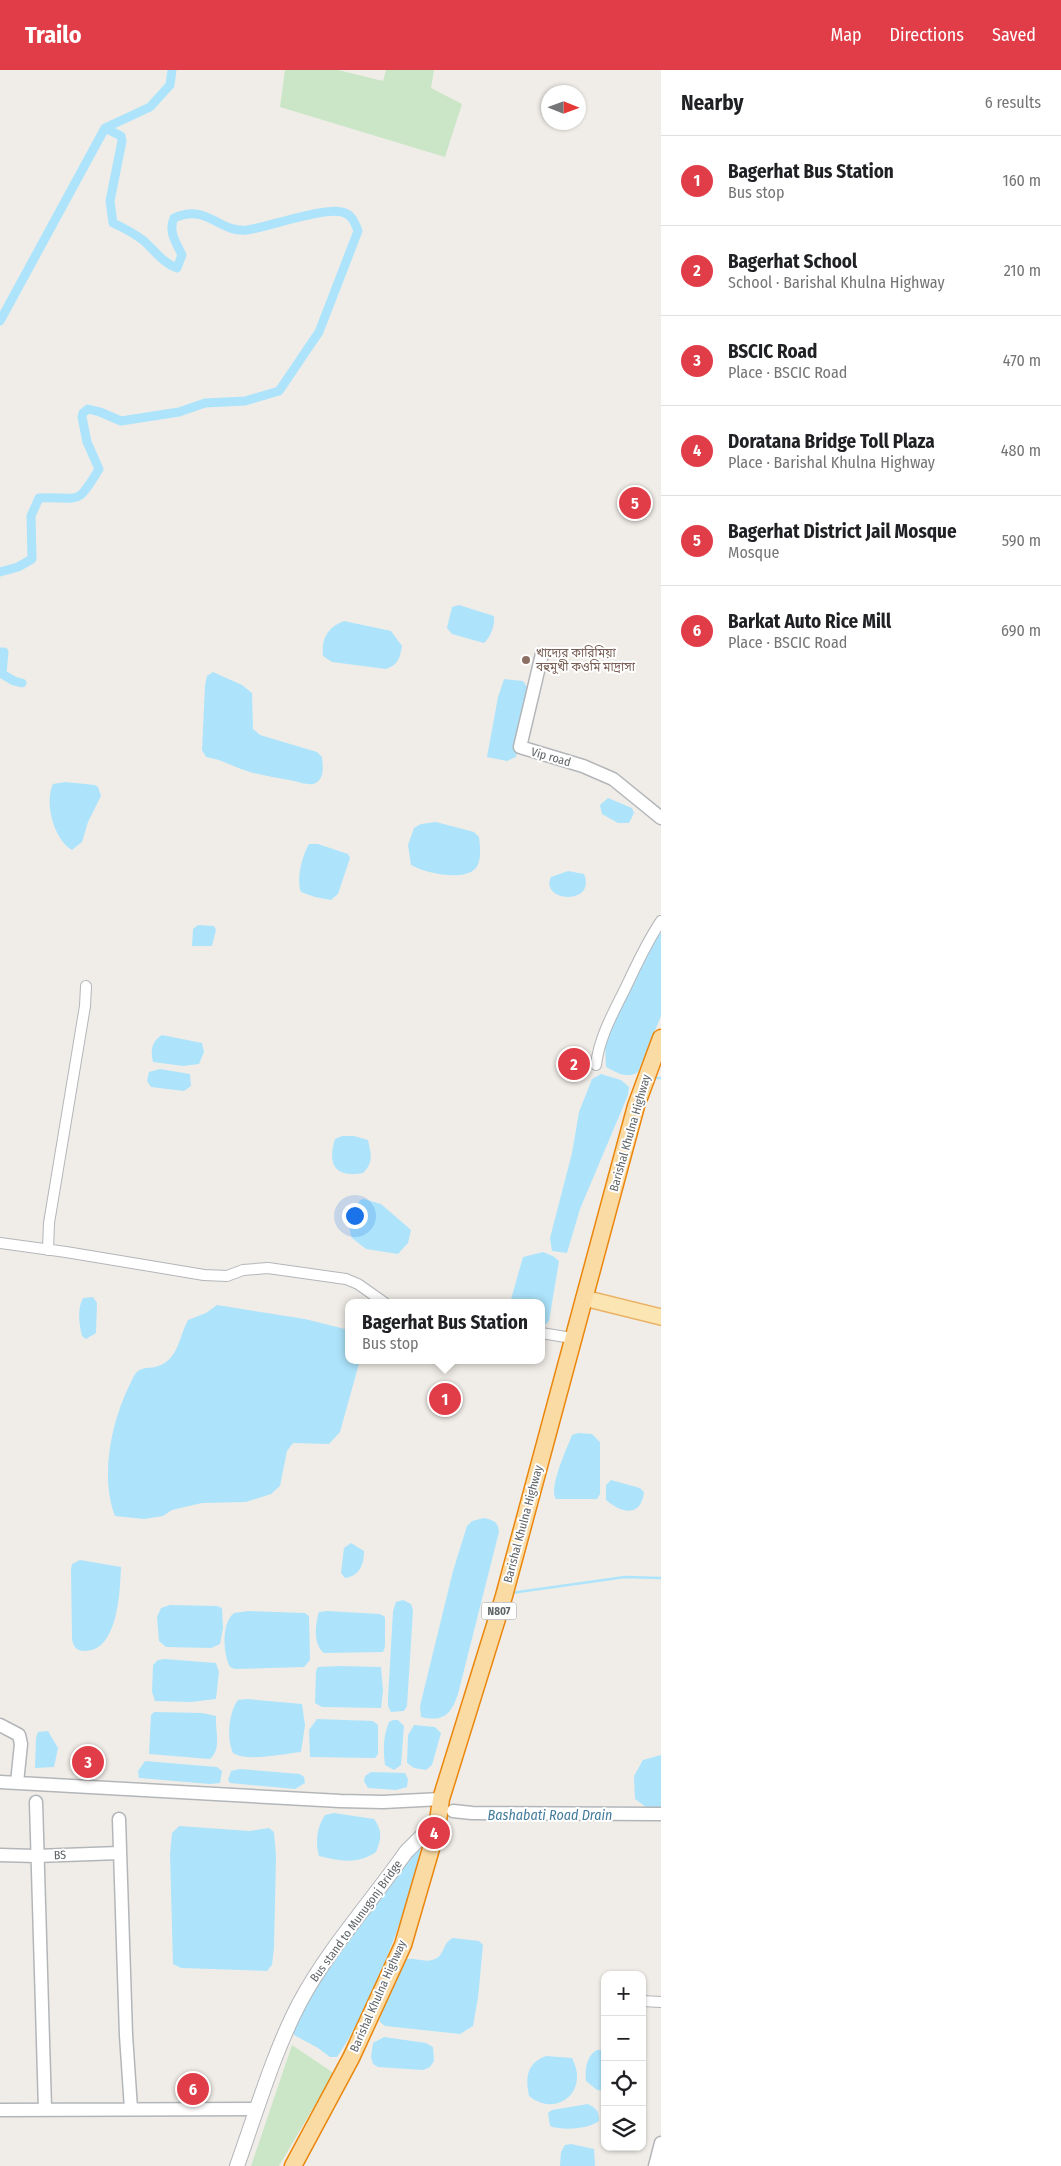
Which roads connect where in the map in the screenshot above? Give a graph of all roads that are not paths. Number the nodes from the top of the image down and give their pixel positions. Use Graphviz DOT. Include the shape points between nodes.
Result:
graph roads {
  1 [pos="542,654"];
  2 [pos="661,818"];
  3 [pos="661,921"];
  4 [pos="86,986"];
  5 [pos="661,1038"];
  6 [pos="596,1065"];
  7 [pos="0,1243"];
  8 [pos="48,1250"];
  9 [pos="584,1298"];
  10 [pos="379,1299"];
  11 [pos="661,1317"];
  12 [pos="545,1334"];
  13 [pos="572,1338"];
  14 [pos="0,1724"];
  15 [pos="0,1782"];
  16 [pos="17,1783"];
  17 [pos="441,1799"];
  18 [pos="36,1802"];
  19 [pos="453,1811"];
  20 [pos="661,1814"];
  21 [pos="119,1819"];
  22 [pos="438,1828"];
  23 [pos="119,1853"];
  24 [pos="0,1855"];
  25 [pos="36,1856"];
  26 [pos="646,2000"];
  27 [pos="661,2002"];
  28 [pos="131,2108"];
  29 [pos="45,2109"];
  30 [pos="257,2109"];
  31 [pos="0,2110"];
  32 [pos="661,2144"];
  33 [pos="237,2166"];
  34 [pos="293,2166"];
  35 [pos="655,2166"];
  1 -- 2 [label="street, Vip road" via="520,747 583,766 613,779"];
  3 -- 6 [label="street" via="613,1012 600,1042"];
  4 -- 8 [label="street" via="49,1223"];
  5 -- 9 [label="highway, Barishal Khulna Highway / N807" via="636,1106"];
  7 -- 8 [label="street"];
  8 -- 10 [label="street" via="204,1275 227,1276 243,1270 268,1268 346,1279"];
  9 -- 11 [label="main road"];
  9 -- 13 [label="highway, Barishal Khulna Highway / N807"];
  12 -- 13 [label="street"];
  13 -- 17 [label="highway, Barishal Khulna Highway / N807" via="504,1596"];
  14 -- 16 [label="street" via="19,1735"];
  15 -- 16 [label="street"];
  16 -- 17 [label="street" via="340,1801"];
  17 -- 22 [label="highway, Barishal Khulna Highway / N807"];
  18 -- 25 [label="street"];
  19 -- 20 [label="street" via="472,1814"];
  21 -- 23 [label="street"];
  22 -- 30 [label="main road, Bus stand to Munugonj Bridge" via="422,1836 406,1852 319,1970 299,2003"];
  22 -- 34 [label="highway, Barishal Khulna Highway / N807" via="402,1945 351,2058"];
  23 -- 25 [label="street, BS"];
  23 -- 28 [label="street"];
  24 -- 25 [label="street, BS"];
  25 -- 29 [label="street"];
  26 -- 27 [label="street"];
  28 -- 29 [label="street"];
  28 -- 30 [label="street"];
  29 -- 31 [label="street"];
  30 -- 33 [label="main road, Bus stand to Munugonj Bridge"];
  32 -- 35 [label="street"];
}
